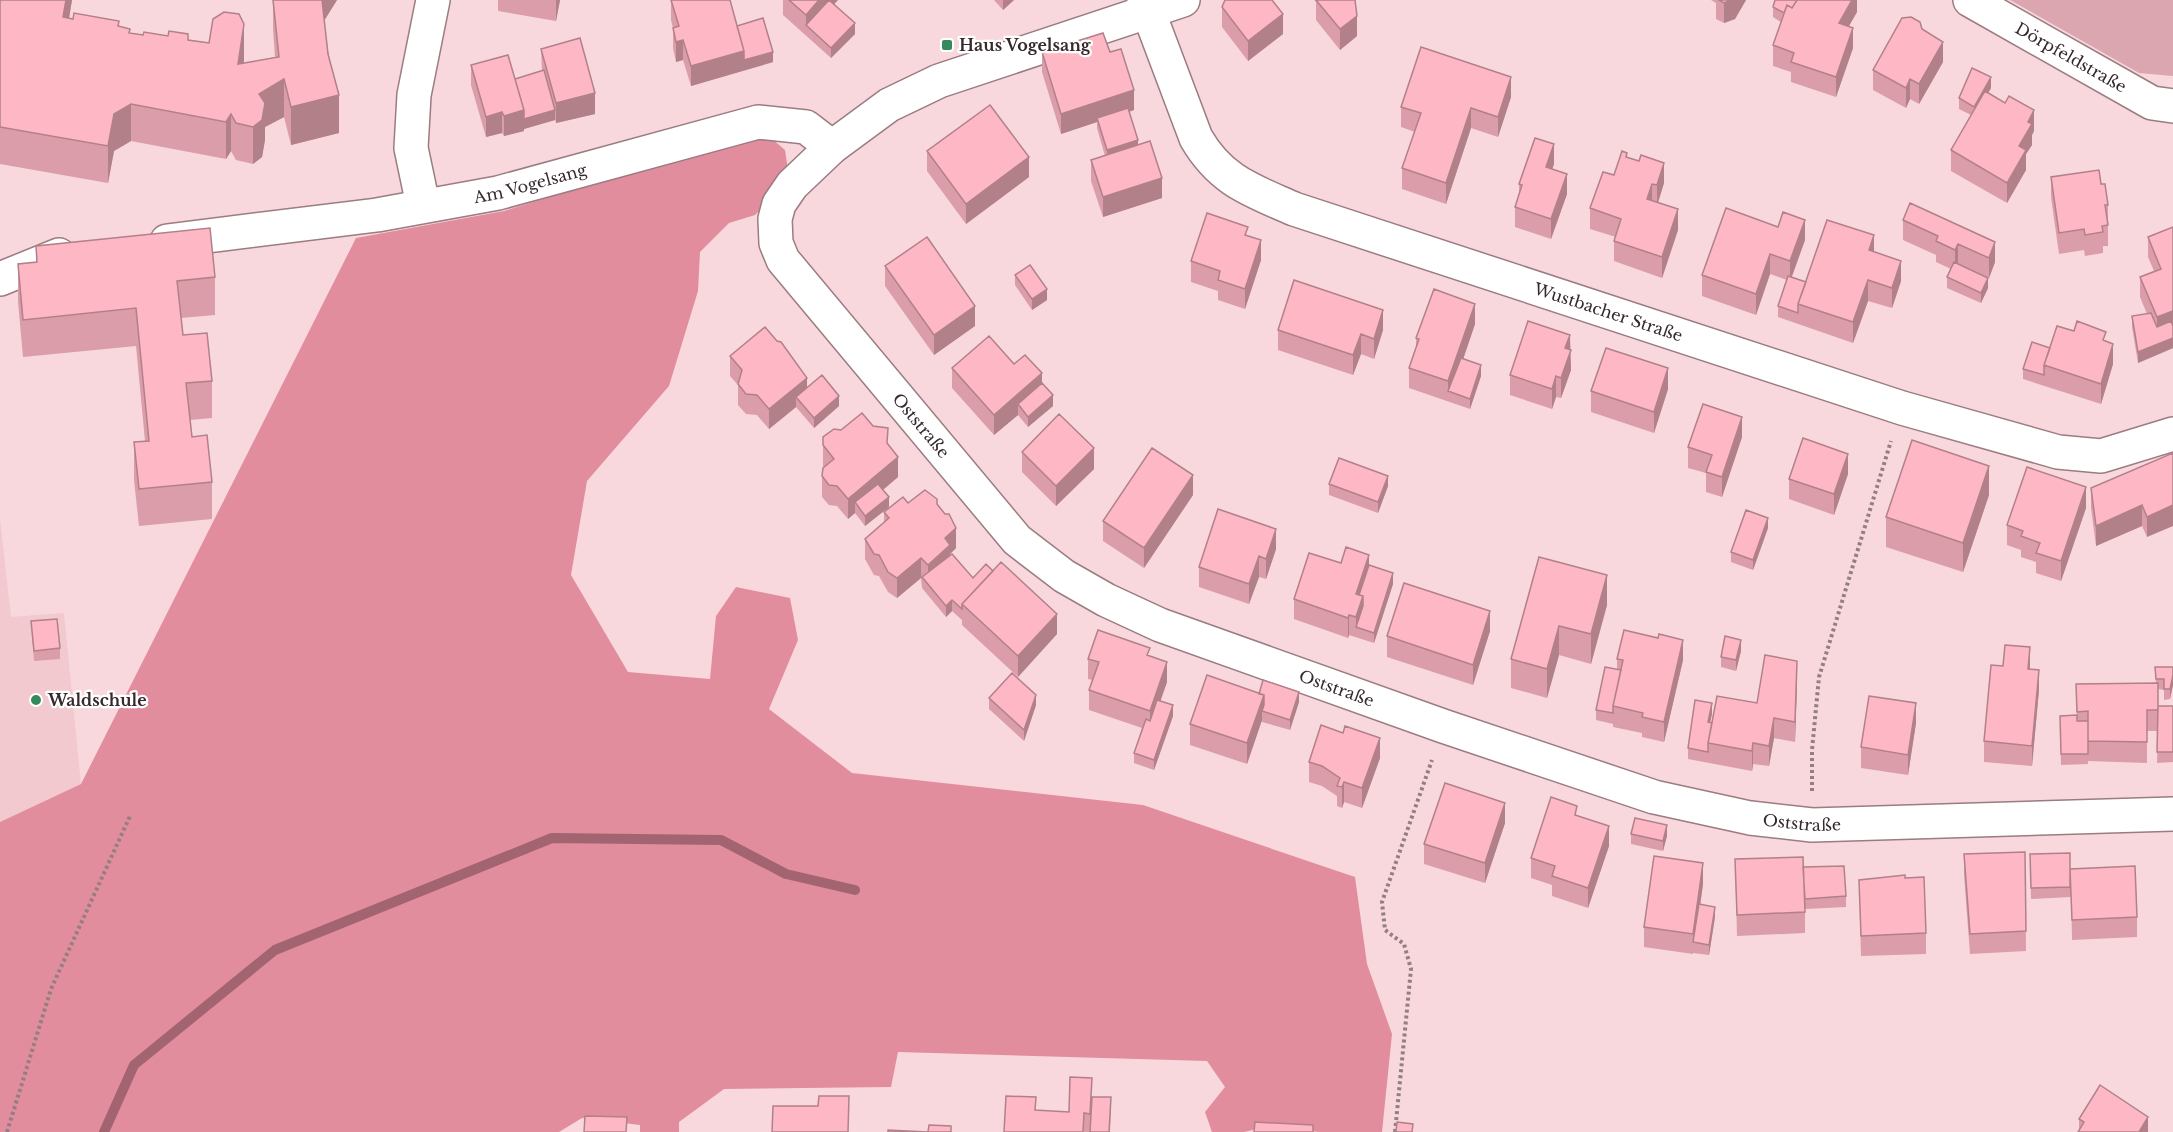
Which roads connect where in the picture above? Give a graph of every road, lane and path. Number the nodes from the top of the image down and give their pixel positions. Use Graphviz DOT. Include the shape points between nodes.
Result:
graph roads {
  1 [pos="433,0"];
  2 [pos="1182,0"];
  3 [pos="1970,0"];
  4 [pos="1147,6"];
  5 [pos="2173,106"];
  6 [pos="832,147"];
  7 [pos="423,205"];
  8 [pos="136,245"];
  9 [pos="90,251"];
  10 [pos="0,279"];
  11 [pos="1902,408"];
  12 [pos="2173,434"];
  13 [pos="1443,726"];
  14 [pos="130,814"];
  15 [pos="2173,814"];
  16 [pos="1812,825"];
  17 [pos="7,1132"];
  18 [pos="1395,1132"];
  1 -- 7 [label="street" via="414,95 411,148"];
  2 -- 4 [label="street, Oststraße"];
  3 -- 5 [label="street, Dörpfeldstraße" via="2152,103"];
  4 -- 6 [label="street, Oststraße" via="939,81 889,105"];
  4 -- 11 [label="street, Wustbacher Straße" via="1196,138 1208,158 1232,179 1294,209 1365,234"];
  6 -- 7 [label="street, Am Vogelsang" via="806,127 758,122 498,193"];
  6 -- 13 [label="street, Oststraße" via="792,185 779,204 774,232 783,260 1017,540 1064,576 1160,625"];
  7 -- 8 [label="street, Am Vogelsang" via="377,215"];
  9 -- 10 [label="street" via="55,255"];
  11 -- 12 [label="street, Wustbacher Straße" via="2058,452 2101,456"];
  11 -- 16 [label="path" via="1819,677 1812,750"];
  13 -- 16 [label="street, Oststraße" via="1654,796 1750,818"];
  13 -- 18 [label="path" via="1382,902 1385,930 1404,944 1411,969"];
  14 -- 17 [label="path" via="51,989"];
  15 -- 16 [label="street, Oststraße"];
}
